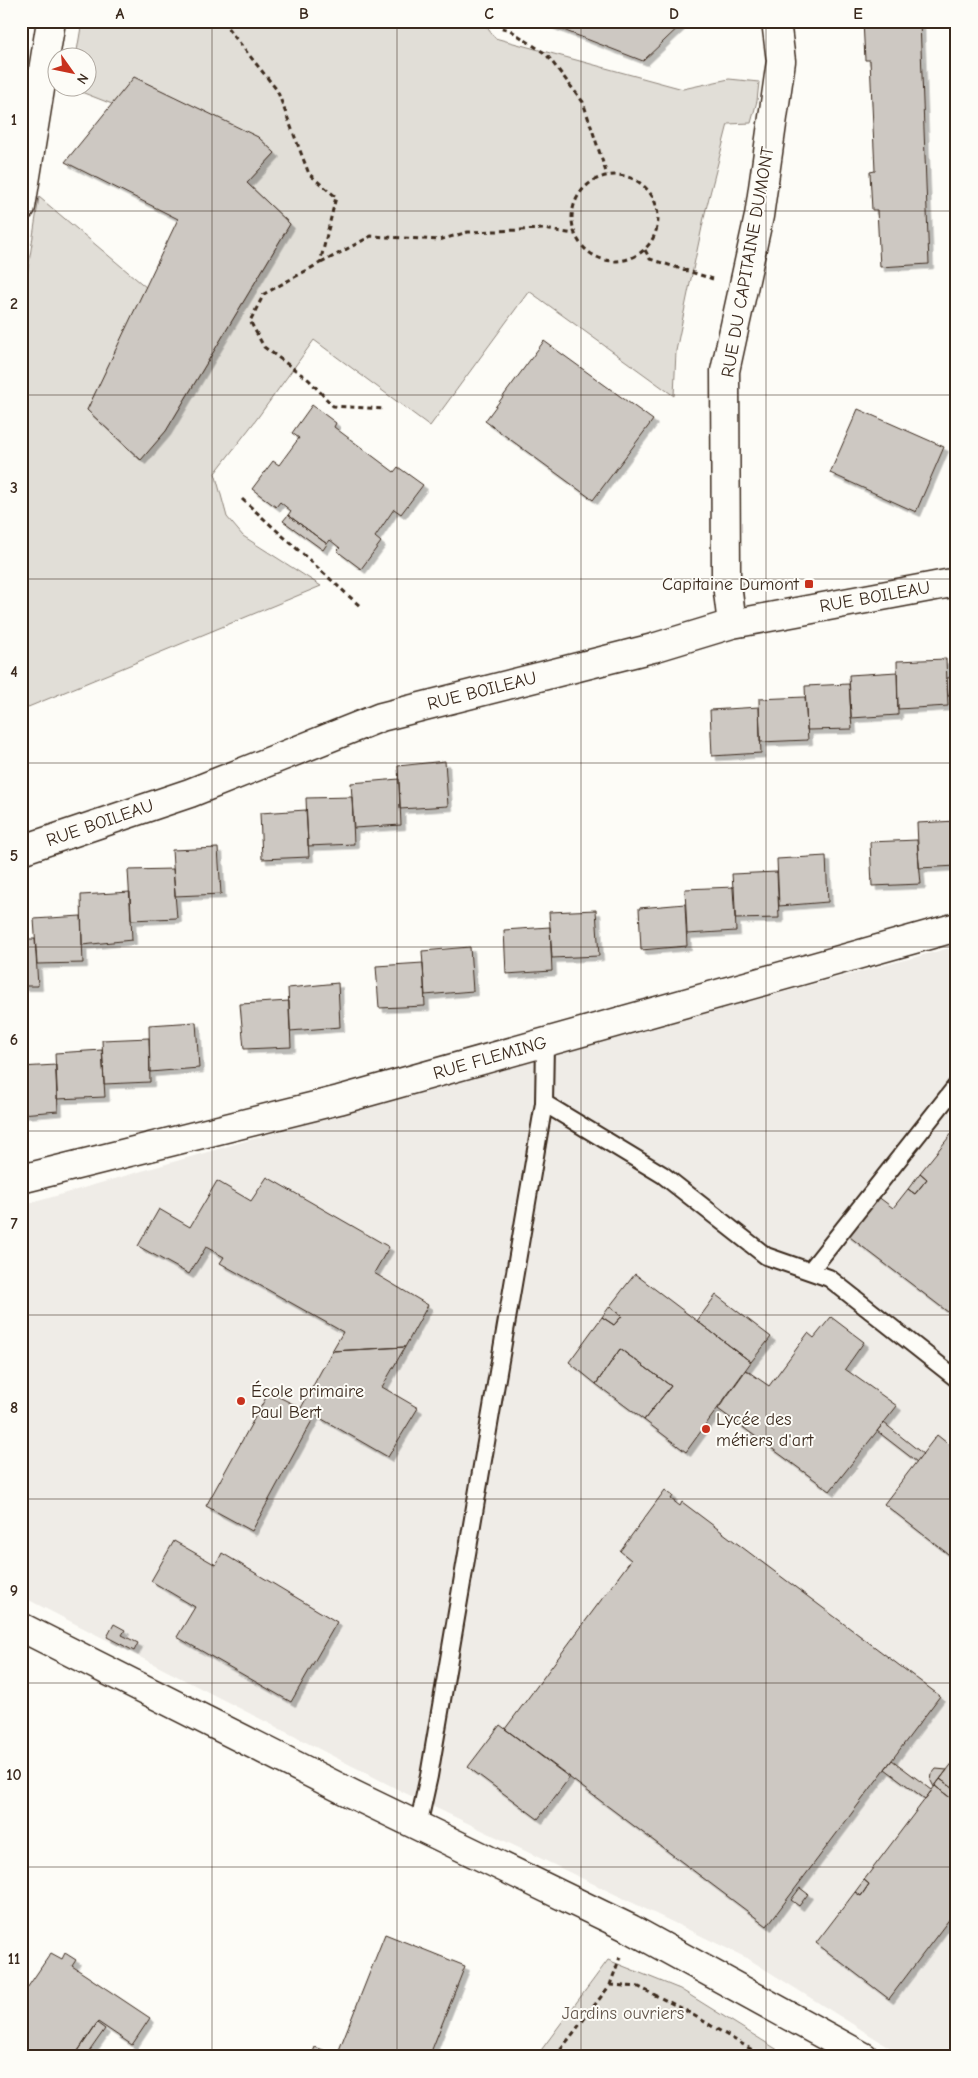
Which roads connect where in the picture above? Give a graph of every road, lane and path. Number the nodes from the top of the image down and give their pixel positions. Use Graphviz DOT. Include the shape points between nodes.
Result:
graph roads {
  1 [pos="52,21"];
  2 [pos="222,21"];
  3 [pos="498,21"];
  4 [pos="776,21"];
  5 [pos="607,176"];
  6 [pos="21,207"];
  7 [pos="574,234"];
  8 [pos="646,250"];
  9 [pos="320,263"];
  10 [pos="744,287"];
  11 [pos="385,409"];
  12 [pos="242,499"];
  13 [pos="957,582"];
  14 [pos="361,607"];
  15 [pos="732,624"];
  16 [pos="21,850"];
  17 [pos="957,927"];
  18 [pos="545,1043"];
  19 [pos="957,1085"];
  20 [pos="544,1102"];
  21 [pos="21,1179"];
  22 [pos="810,1271"];
  23 [pos="957,1380"];
  24 [pos="21,1627"];
  25 [pos="418,1826"];
  26 [pos="631,1929"];
  27 [pos="610,1985"];
  28 [pos="556,2057"];
  29 [pos="764,2057"];
  30 [pos="864,2057"];
  1 -- 6 [label="street"];
  2 -- 9 [label="path" via="277,90 309,174 336,196"];
  3 -- 5 [label="path" via="499,27 510,30 546,54 583,102"];
  4 -- 10 [label="street, RUE DU CAPITAINE DUMONT" via="781,61 759,216"];
  5 -- 7 [label="path" via="593,181 574,204"];
  5 -- 8 [label="path" via="621,175 634,179 654,198 658,226"];
  7 -- 8 [label="path" via="594,256 607,261 620,262"];
  7 -- 9 [label="path" via="544,229 468,232 439,240 372,236"];
  8 -- 10 [label="path" via="650,259"];
  9 -- 11 [label="path" via="264,294 250,321 264,347 309,380 333,406"];
  10 -- 15 [label="street, RUE DU CAPITAINE DUMONT" via="725,371 726,566"];
  12 -- 14 [label="path"];
  13 -- 15 [label="street, RUE BOILEAU"];
  15 -- 16 [label="street, RUE BOILEAU" via="653,648 382,717 190,793"];
  17 -- 18 [label="street, RUE FLEMING"];
  18 -- 20 [label="lane"];
  18 -- 21 [label="street, RUE FLEMING" via="340,1100"];
  19 -- 22 [label="lane"];
  20 -- 22 [label="lane" via="663,1175 766,1256"];
  20 -- 25 [label="lane"];
  22 -- 23 [label="lane" via="829,1278"];
  24 -- 25 [label="street"];
  25 -- 26 [label="street"];
  26 -- 27 [label="path"];
  26 -- 30 [label="street"];
  27 -- 28 [label="path"];
  27 -- 29 [label="path" via="639,1987"];
}
